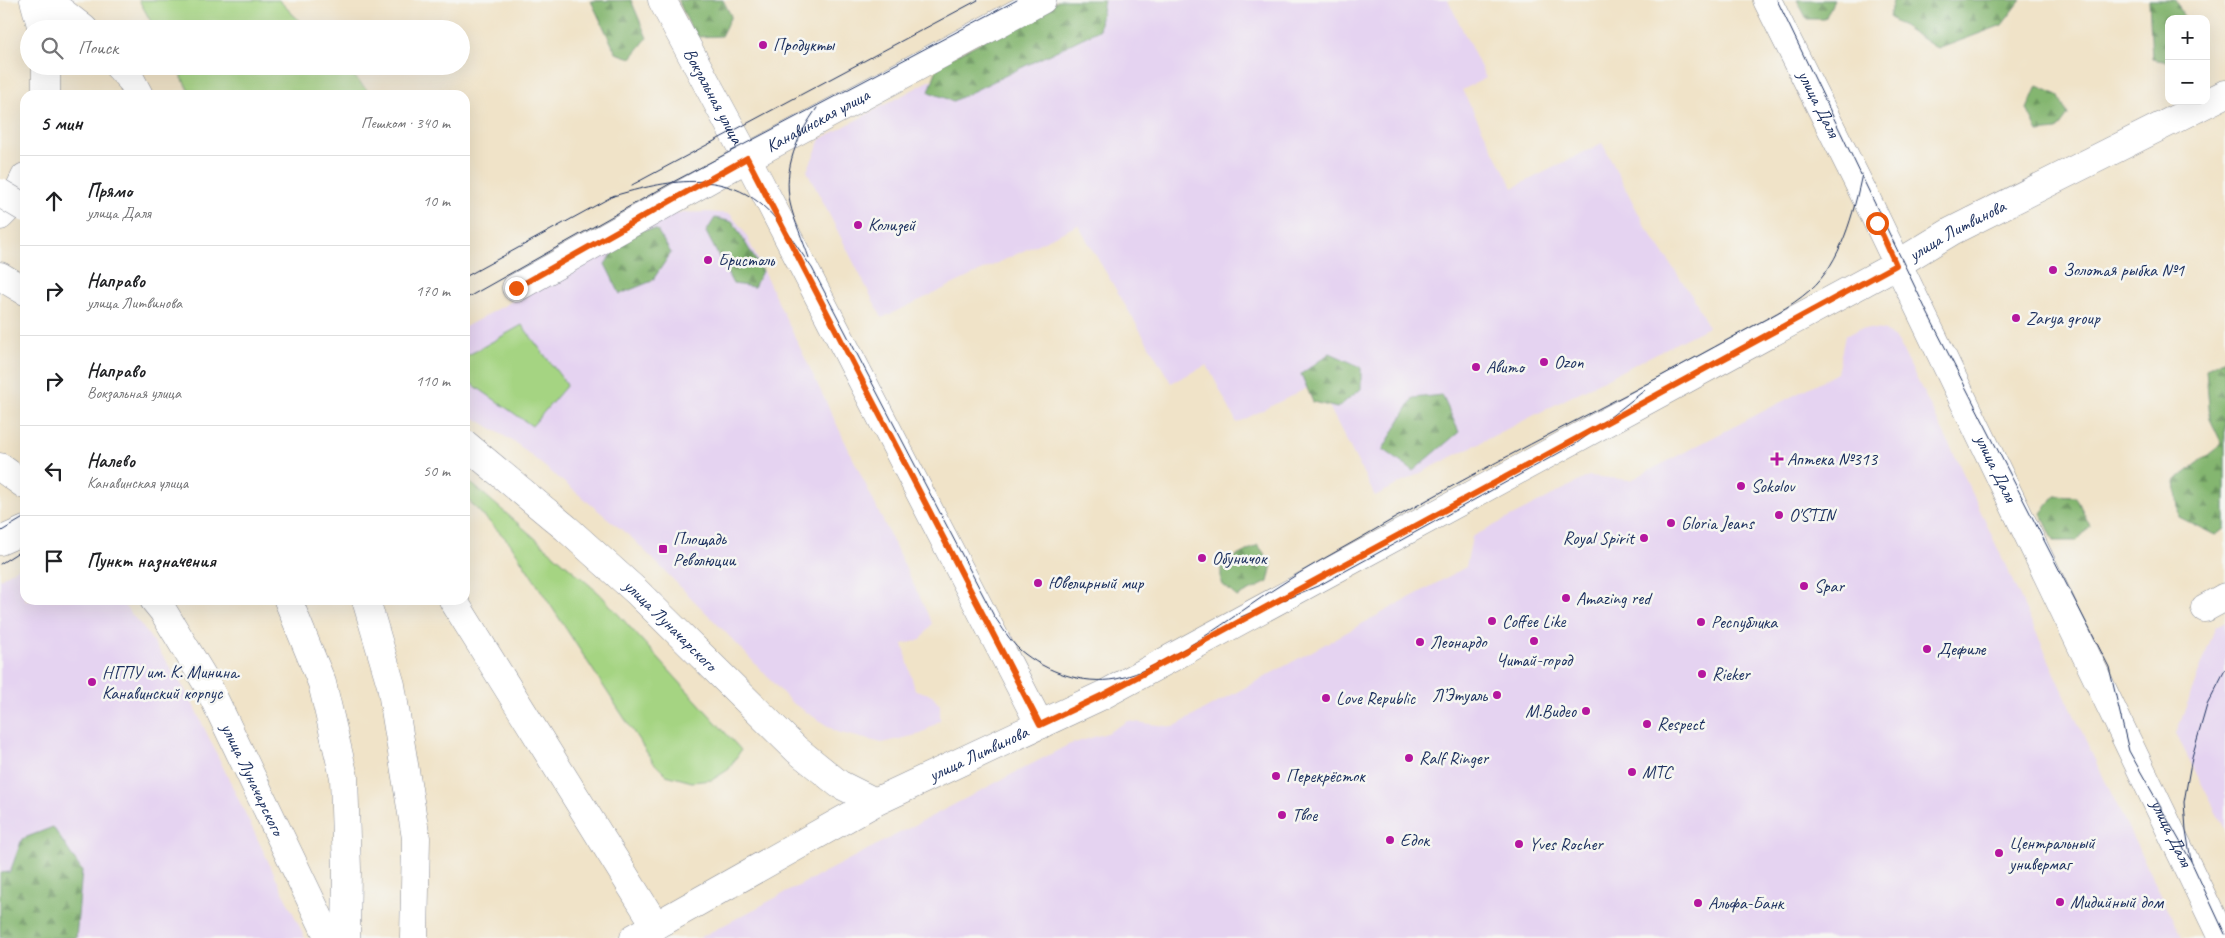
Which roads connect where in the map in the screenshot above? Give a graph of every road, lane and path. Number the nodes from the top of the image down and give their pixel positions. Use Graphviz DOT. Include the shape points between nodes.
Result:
graph roads {
  1 [pos="34,0"];
  2 [pos="47,0"];
  3 [pos="662,0"];
  4 [pos="1042,0"];
  5 [pos="1767,0"];
  6 [pos="40,20"];
  7 [pos="73,20"];
  8 [pos="46,75"];
  9 [pos="126,75"];
  10 [pos="46,90"];
  11 [pos="136,90"];
  12 [pos="2225,94"];
  13 [pos="747,158"];
  14 [pos="20,187"];
  15 [pos="0,194"];
  16 [pos="20,205"];
  17 [pos="0,216"];
  18 [pos="1896,265"];
  19 [pos="0,276"];
  20 [pos="20,288"];
  21 [pos="516,288"];
  22 [pos="470,448"];
  23 [pos="0,467"];
  24 [pos="20,481"];
  25 [pos="20,532"];
  26 [pos="0,541"];
  27 [pos="159,605"];
  28 [pos="290,605"];
  29 [pos="368,605"];
  30 [pos="456,605"];
  31 [pos="1040,725"];
  32 [pos="875,802"];
  33 [pos="645,932"];
  34 [pos="329,938"];
  35 [pos="346,938"];
  36 [pos="414,938"];
  37 [pos="2222,938"];
  1 -- 6 [label="street"];
  2 -- 7 [label="street"];
  3 -- 13 [label="street, Вокзальная улица"];
  4 -- 13 [label="street, Канавинская улица"];
  5 -- 18 [label="street, улица Даля"];
  8 -- 10 [label="street"];
  9 -- 11 [label="street"];
  12 -- 18 [label="street, улица Литвинова" via="1952,231"];
  13 -- 21 [label="street, Канавинская улица"];
  13 -- 31 [label="street, Вокзальная улица"];
  14 -- 17 [label="street" via="12,204"];
  15 -- 16 [label="street, bridge"];
  18 -- 31 [label="street, улица Литвинова" via="1137,677"];
  18 -- 37 [label="street, улица Даля"];
  19 -- 20 [label="street"];
  22 -- 32 [label="street, улица Луначарского" via="636,590 797,750 838,784"];
  23 -- 24 [label="street"];
  25 -- 26 [label="street"];
  27 -- 34 [label="street, улица Луначарского" via="206,682"];
  28 -- 35 [label="street" via="322,683 344,777"];
  29 -- 36 [label="street" via="392,685 416,838"];
  30 -- 33 [label="street"];
  31 -- 32 [label="street, улица Литвинова"];
  32 -- 33 [label="street, улица Литвинова"];
}
